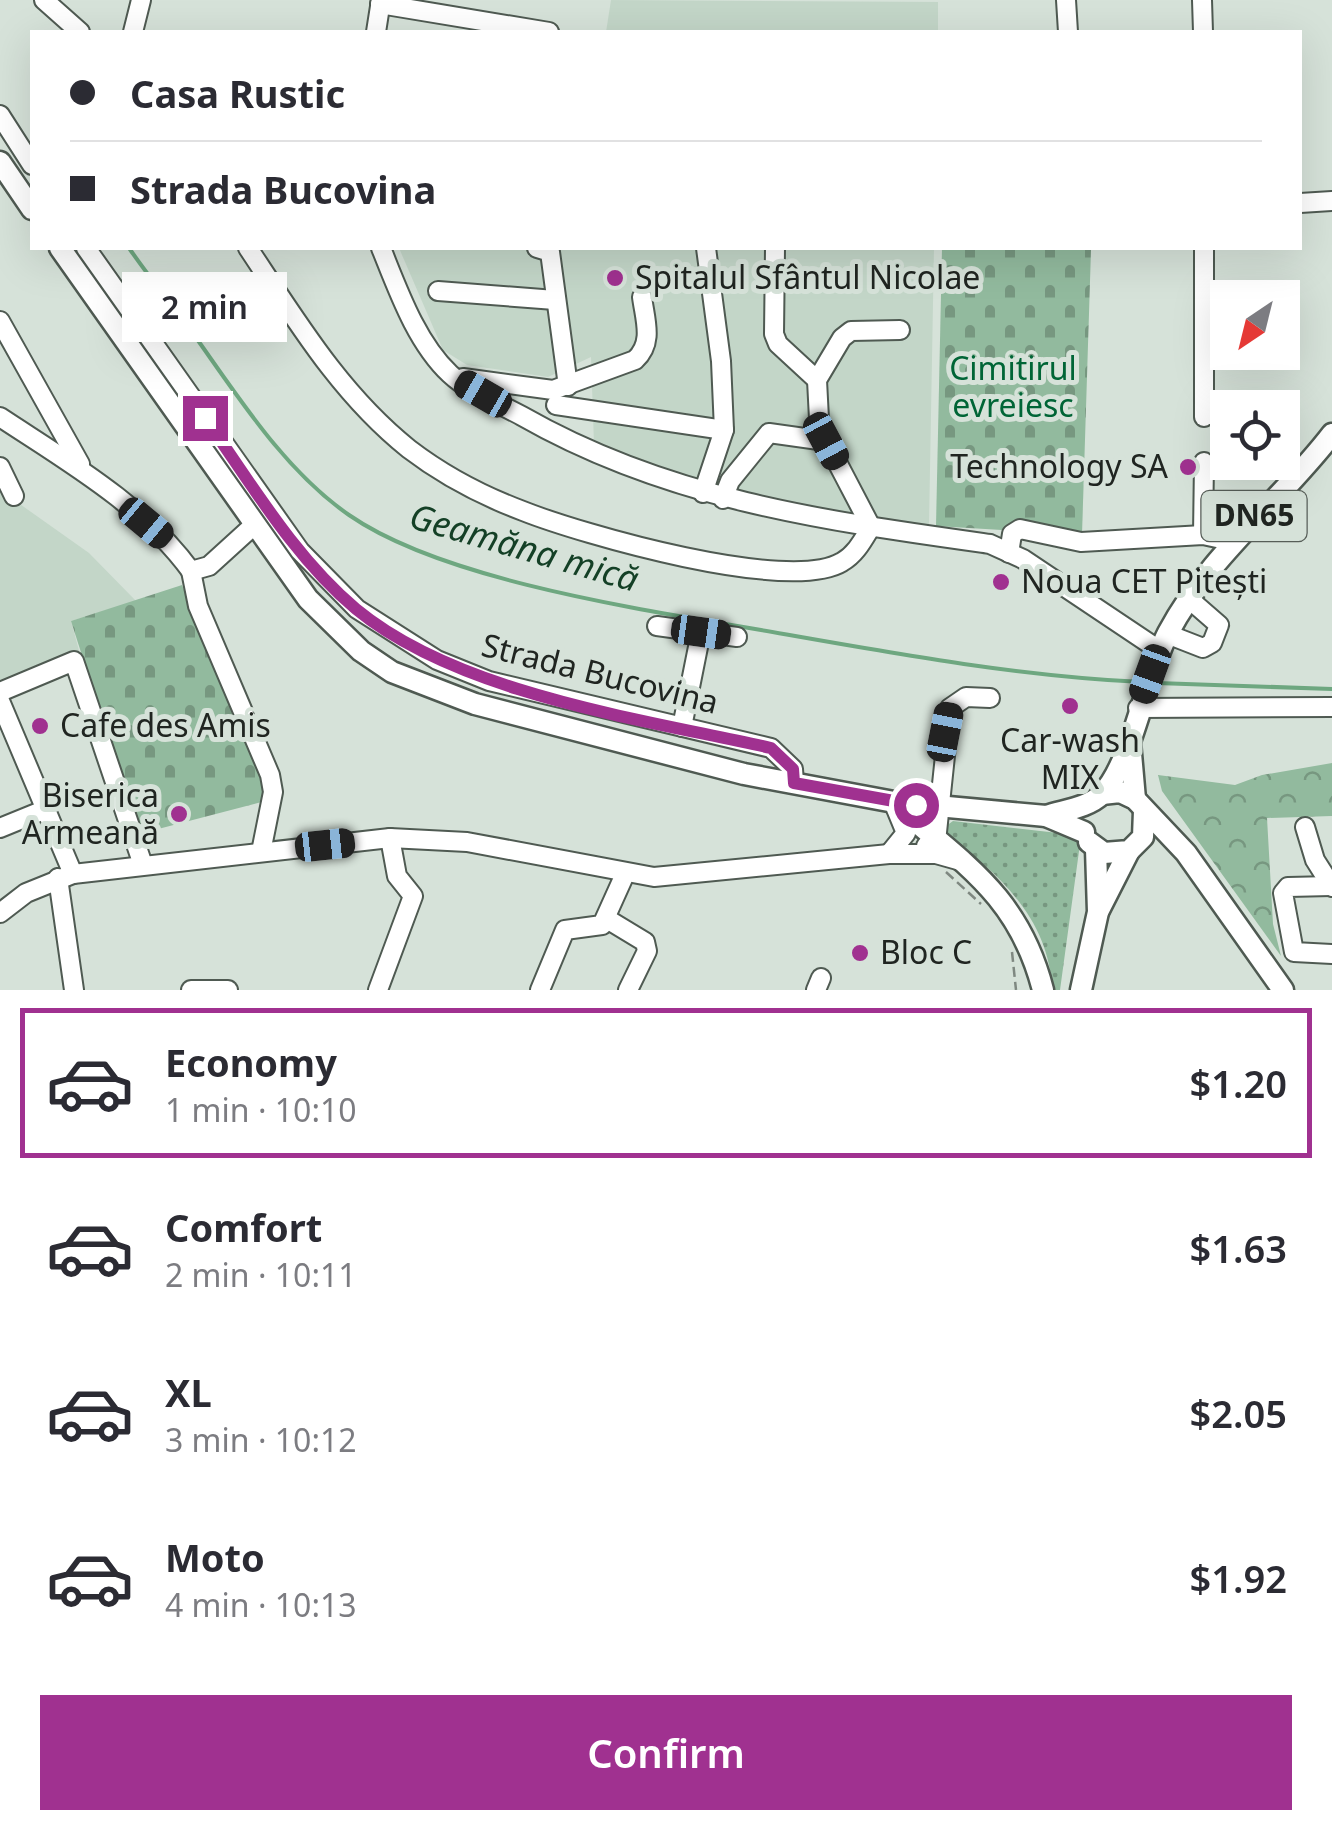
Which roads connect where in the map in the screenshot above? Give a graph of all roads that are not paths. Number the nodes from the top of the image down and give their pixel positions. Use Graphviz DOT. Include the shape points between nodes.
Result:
graph roads {
  1 [pos="44,0"];
  2 [pos="142,0"];
  3 [pos="1066,0"];
  4 [pos="1202,0"];
  5 [pos="381,2"];
  6 [pos="78,30"];
  7 [pos="134,30"];
  8 [pos="376,30"];
  9 [pos="517,30"];
  10 [pos="1068,30"];
  11 [pos="1203,30"];
  12 [pos="0,115"];
  13 [pos="0,162"];
  14 [pos="30,162"];
  15 [pos="1332,202"];
  16 [pos="1302,203"];
  17 [pos="30,205"];
  18 [pos="61,250"];
  19 [pos="87,250"];
  20 [pos="249,250"];
  21 [pos="382,250"];
  22 [pos="544,250"];
  23 [pos="706,250"];
  24 [pos="775,250"];
  25 [pos="1204,250"];
  26 [pos="438,291"];
  27 [pos="642,297"];
  28 [pos="555,300"];
  29 [pos="0,321"];
  30 [pos="900,330"];
  31 [pos="453,377"];
  32 [pos="817,380"];
  33 [pos="559,394"];
  34 [pos="0,417"];
  35 [pos="1204,417"];
  36 [pos="542,428"];
  37 [pos="724,430"];
  38 [pos="1332,434"];
  39 [pos="826,441"];
  40 [pos="228,450"];
  41 [pos="1204,462"];
  42 [pos="209,463"];
  43 [pos="80,466"];
  44 [pos="0,467"];
  45 [pos="703,492"];
  46 [pos="14,496"];
  47 [pos="723,499"];
  48 [pos="253,526"];
  49 [pos="871,527"];
  50 [pos="1203,536"];
  51 [pos="1231,541"];
  52 [pos="1009,552"];
  53 [pos="192,571"];
  54 [pos="1188,598"];
  55 [pos="657,626"];
  56 [pos="701,632"];
  57 [pos="737,636"];
  58 [pos="1163,642"];
  59 [pos="0,692"];
  60 [pos="990,698"];
  61 [pos="0,701"];
  62 [pos="1139,703"];
  63 [pos="1332,707"];
  64 [pos="682,728"];
  65 [pos="1130,740"];
  66 [pos="9,748"];
  67 [pos="794,783"];
  68 [pos="1096,798"];
  69 [pos="894,802"];
  70 [pos="1140,805"];
  71 [pos="939,808"];
  72 [pos="44,810"];
  73 [pos="1046,816"];
  74 [pos="1305,826"];
  75 [pos="0,828"];
  76 [pos="390,838"];
  77 [pos="1090,840"];
  78 [pos="938,846"];
  79 [pos="1133,848"];
  80 [pos="261,852"];
  81 [pos="1186,853"];
  82 [pos="890,854"];
  83 [pos="143,866"];
  84 [pos="626,874"];
  85 [pos="66,876"];
  86 [pos="1331,886"];
  87 [pos="1098,912"];
  88 [pos="0,913"];
  89 [pos="607,919"];
  90 [pos="1332,954"];
  91 [pos="74,990"];
  92 [pos="191,990"];
  93 [pos="228,990"];
  94 [pos="378,990"];
  95 [pos="540,990"];
  96 [pos="628,990"];
  97 [pos="1043,990"];
  98 [pos="1081,990"];
  99 [pos="1283,990"];
  1 -- 6 [label="street"];
  2 -- 7 [label="street"];
  3 -- 10 [label="street"];
  4 -- 11 [label="street"];
  5 -- 8 [label="street"];
  5 -- 9 [label="street"];
  12 -- 14 [label="street"];
  13 -- 17 [label="main road"];
  15 -- 16 [label="street"];
  18 -- 42 [label="main road"];
  19 -- 40 [label="street, Strada Bucovina"];
  20 -- 49 [label="street" via="327,365 372,416 443,472 497,500 622,542 766,570 842,563"];
  21 -- 31 [label="street" via="431,352"];
  22 -- 28 [label="street" via="550,252"];
  23 -- 37 [label="street"];
  24 -- 32 [label="street" via="774,334"];
  25 -- 35 [label="street"];
  26 -- 28 [label="street"];
  27 -- 33 [label="street" via="645,351"];
  28 -- 33 [label="street"];
  29 -- 43 [label="street"];
  30 -- 32 [label="street" via="851,331"];
  31 -- 33 [label="street"];
  31 -- 36 [label="street"];
  32 -- 39 [label="street"];
  33 -- 36 [label="street"];
  33 -- 37 [label="street"];
  34 -- 43 [label="street"];
  36 -- 45 [label="street" via="644,476"];
  37 -- 45 [label="street"];
  38 -- 51 [label="main road, DN65"];
  39 -- 47 [label="street" via="769,433"];
  39 -- 49 [label="street"];
  40 -- 42 [label="street"];
  40 -- 64 [label="street, Strada Bucovina" via="319,572 389,632 489,681"];
  41 -- 50 [label="street"];
  42 -- 48 [label="main road"];
  43 -- 53 [label="street" via="165,538"];
  44 -- 46 [label="street"];
  45 -- 47 [label="street"];
  47 -- 49 [label="street"];
  48 -- 53 [label="street" via="209,566"];
  48 -- 67 [label="main road" via="334,627 406,678 475,704"];
  49 -- 52 [label="street"];
  50 -- 51 [label="street"];
  50 -- 52 [label="street" via="1081,542 1020,530 1012,534"];
  51 -- 54 [label="main road, DN65"];
  52 -- 58 [label="street"];
  53 -- 80 [label="street" via="198,606 270,775 274,792"];
  54 -- 58 [label="main road, DN65"];
  54 -- 58 [label="street" via="1219,624 1218,633 1203,648"];
  55 -- 56 [label="street"];
  56 -- 57 [label="street"];
  56 -- 64 [label="street"];
  58 -- 62 [label="main road, DN65"];
  59 -- 83 [label="street" via="74,661"];
  60 -- 71 [label="street" via="966,697 950,708"];
  61 -- 66 [label="street"];
  62 -- 63 [label="street"];
  62 -- 65 [label="main road, DN65"];
  64 -- 67 [label="street, Strada Bucovina" via="771,748 793,769"];
  65 -- 68 [label="main road"];
  65 -- 70 [label="main road"];
  66 -- 72 [label="street"];
  67 -- 69 [label="main road"];
  68 -- 70 [label="main road" via="1120,792"];
  68 -- 73 [label="main road"];
  68 -- 77 [label="main road"];
  69 -- 71 [label="main road"];
  69 -- 78 [label="main road"];
  69 -- 82 [label="street" via="906,833"];
  70 -- 79 [label="main road" via="1145,829"];
  70 -- 81 [label="main road"];
  71 -- 73 [label="main road"];
  71 -- 78 [label="street"];
  72 -- 75 [label="street"];
  72 -- 85 [label="street"];
  73 -- 77 [label="main road"];
  74 -- 86 [label="street"];
  76 -- 80 [label="street"];
  76 -- 84 [label="street" via="467,842"];
  76 -- 94 [label="street" via="397,876 413,896"];
  77 -- 79 [label="main road" via="1112,854"];
  77 -- 87 [label="main road"];
  78 -- 82 [label="street"];
  78 -- 97 [label="main road" via="964,862 1013,913"];
  79 -- 81 [label="main road"];
  79 -- 87 [label="main road"];
  80 -- 83 [label="street"];
  81 -- 99 [label="main road"];
  82 -- 84 [label="street" via="683,876"];
  83 -- 85 [label="street"];
  84 -- 89 [label="street"];
  85 -- 88 [label="street"];
  85 -- 91 [label="street"];
  86 -- 90 [label="street" via="1288,887 1283,893 1294,952"];
  87 -- 98 [label="main road"];
  89 -- 95 [label="street" via="595,928 565,930"];
  89 -- 96 [label="street" via="645,942"];
  92 -- 93 [label="street"];
}
